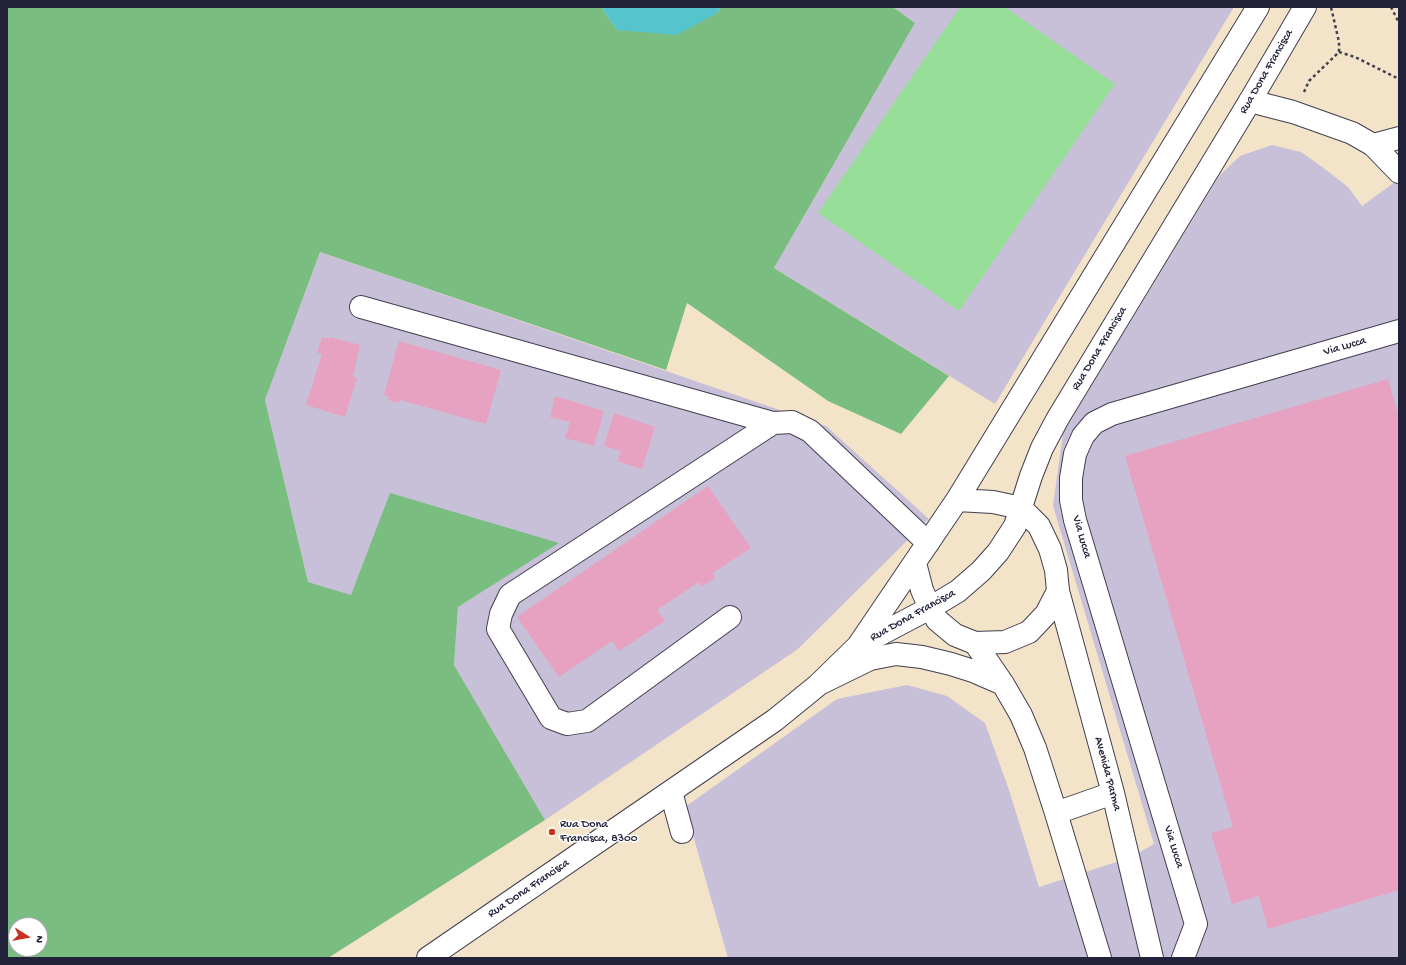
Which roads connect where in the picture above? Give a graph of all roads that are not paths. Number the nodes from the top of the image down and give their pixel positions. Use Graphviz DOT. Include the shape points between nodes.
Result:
graph roads {
  1 [pos="1258,7"];
  2 [pos="1305,7"];
  3 [pos="1250,101"];
  4 [pos="1399,138"];
  5 [pos="1373,145"];
  6 [pos="1399,172"];
  7 [pos="361,307"];
  8 [pos="1399,331"];
  9 [pos="773,423"];
  10 [pos="957,500"];
  11 [pos="1021,508"];
  12 [pos="928,543"];
  13 [pos="915,563"];
  14 [pos="1058,591"];
  15 [pos="930,608"];
  16 [pos="730,617"];
  17 [pos="975,643"];
  18 [pos="858,646"];
  19 [pos="1003,684"];
  20 [pos="818,685"];
  21 [pos="671,792"];
  22 [pos="1113,793"];
  23 [pos="1056,813"];
  24 [pos="682,832"];
  25 [pos="428,958"];
  26 [pos="1100,958"];
  27 [pos="1152,958"];
  28 [pos="1183,958"];
  1 -- 10 [label="main road, Rua Dona Francisca"];
  2 -- 3 [label="main road, Rua Dona Francisca"];
  3 -- 5 [label="main road" via="1293,112 1352,133"];
  3 -- 11 [label="main road, Rua Dona Francisca" via="1058,418 1042,448"];
  4 -- 5 [label="main road"];
  5 -- 6 [label="main road"];
  7 -- 9 [label="main road"];
  8 -- 28 [label="main road, Via Lucca" via="1112,414 1094,423 1083,436 1075,454 1071,478 1071,500 1075,520 1196,924"];
  9 -- 12 [label="main road" via="792,422 810,431"];
  9 -- 16 [label="main road" via="510,595 501,614 498,629 551,718 567,724 587,721"];
  10 -- 11 [label="main road" via="993,502"];
  10 -- 12 [label="main road, Rua Dona Francisca"];
  11 -- 14 [label="main road, Avenida Parma" via="1039,526 1050,549"];
  11 -- 15 [label="main road, Rua Dona Francisca" via="1015,526 982,571 958,591"];
  12 -- 13 [label="main road, Rua Dona Francisca"];
  13 -- 15 [label="main road"];
  13 -- 18 [label="main road, Rua Dona Francisca"];
  14 -- 17 [label="main road" via="1046,614 1029,632 1005,642"];
  14 -- 22 [label="main road, Avenida Parma"];
  15 -- 17 [label="main road" via="937,620 955,635"];
  15 -- 18 [label="main road, Rua Dona Francisca"];
  17 -- 19 [label="main road"];
  18 -- 20 [label="main road, Rua Dona Francisca"];
  19 -- 20 [label="main road" via="951,664 896,654 870,659"];
  19 -- 23 [label="main road" via="1021,715 1035,748"];
  20 -- 21 [label="main road, Rua Dona Francisca" via="775,720"];
  21 -- 24 [label="main road"];
  21 -- 25 [label="main road, Rua Dona Francisca"];
  22 -- 23 [label="main road"];
  22 -- 27 [label="main road, Avenida Parma"];
  23 -- 26 [label="main road"];
}
